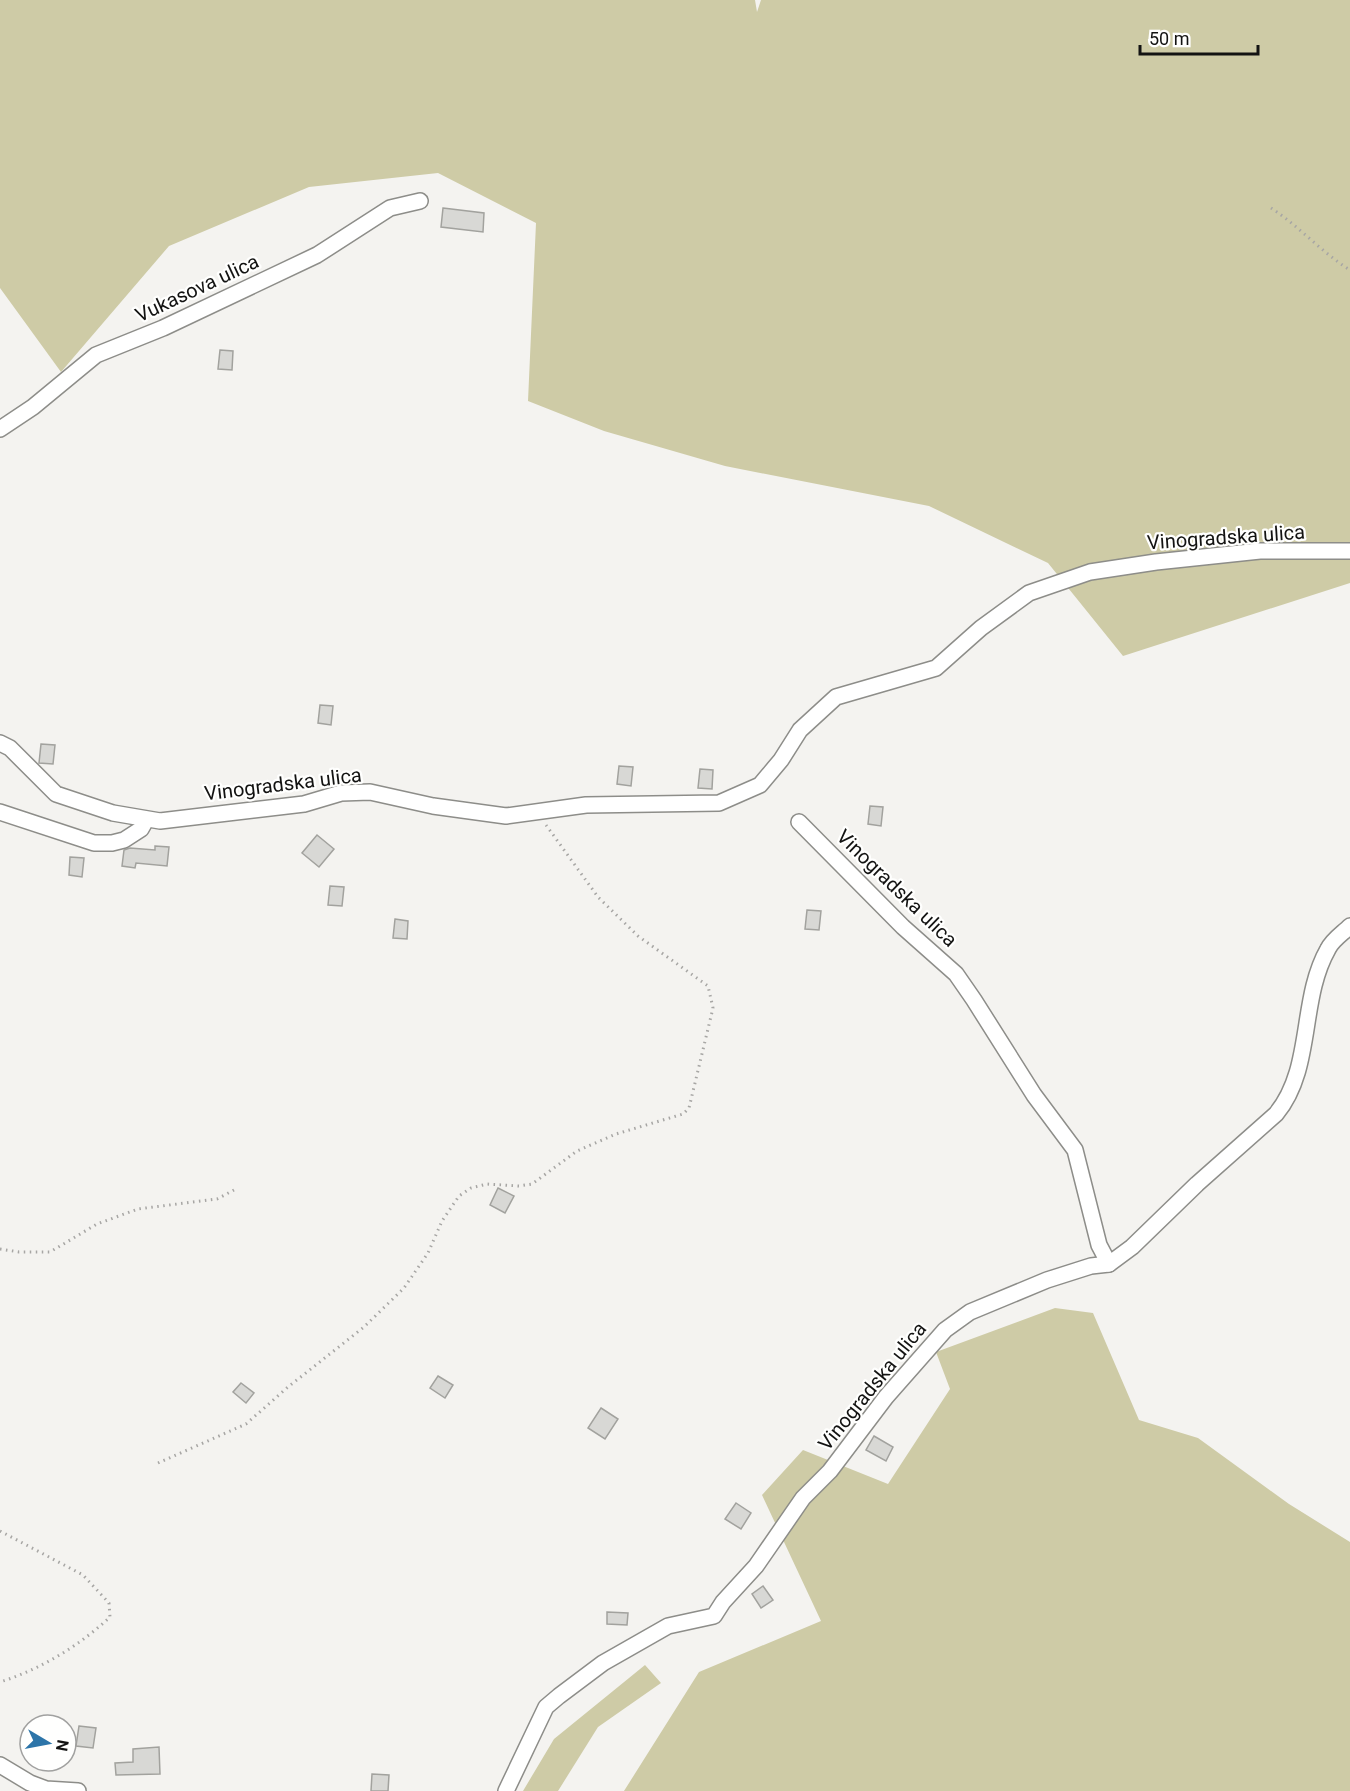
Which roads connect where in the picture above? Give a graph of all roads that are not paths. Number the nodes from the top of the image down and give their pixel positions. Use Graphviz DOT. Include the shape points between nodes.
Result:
graph roads {
  1 [pos="420,201"];
  2 [pos="0,429"];
  3 [pos="1350,551"];
  4 [pos="0,743"];
  5 [pos="0,812"];
  6 [pos="146,820"];
  7 [pos="799,822"];
  8 [pos="1350,926"];
  9 [pos="1109,1264"];
  10 [pos="0,1766"];
  11 [pos="78,1791"];
  12 [pos="506,1791"];
  1 -- 2 [label="street, Vukasova ulica" via="390,208 317,255 163,328 96,355"];
  3 -- 6 [label="street, Vinogradska ulica" via="1260,551 1156,562 1090,572 1029,593 936,668 836,697 800,730 760,785 719,803 586,805 506,816 370,792 341,793 304,804"];
  4 -- 6 [label="street, Vinogradska ulica" via="10,748 56,794"];
  5 -- 6 [label="street" via="94,843 124,840 141,829"];
  7 -- 9 [label="street, Vinogradska ulica" via="903,927 956,974 1034,1095 1075,1150 1099,1245"];
  8 -- 9 [label="street" via="1329,947 1318,969 1295,1083 1287,1101"];
  9 -- 12 [label="street, Vinogradska ulica" via="1047,1280 970,1312 945,1330 886,1397 830,1471 803,1498 756,1566 714,1616 668,1626 603,1663 559,1696 546,1707"];
  10 -- 11 [label="street" via="46,1789"];
}
